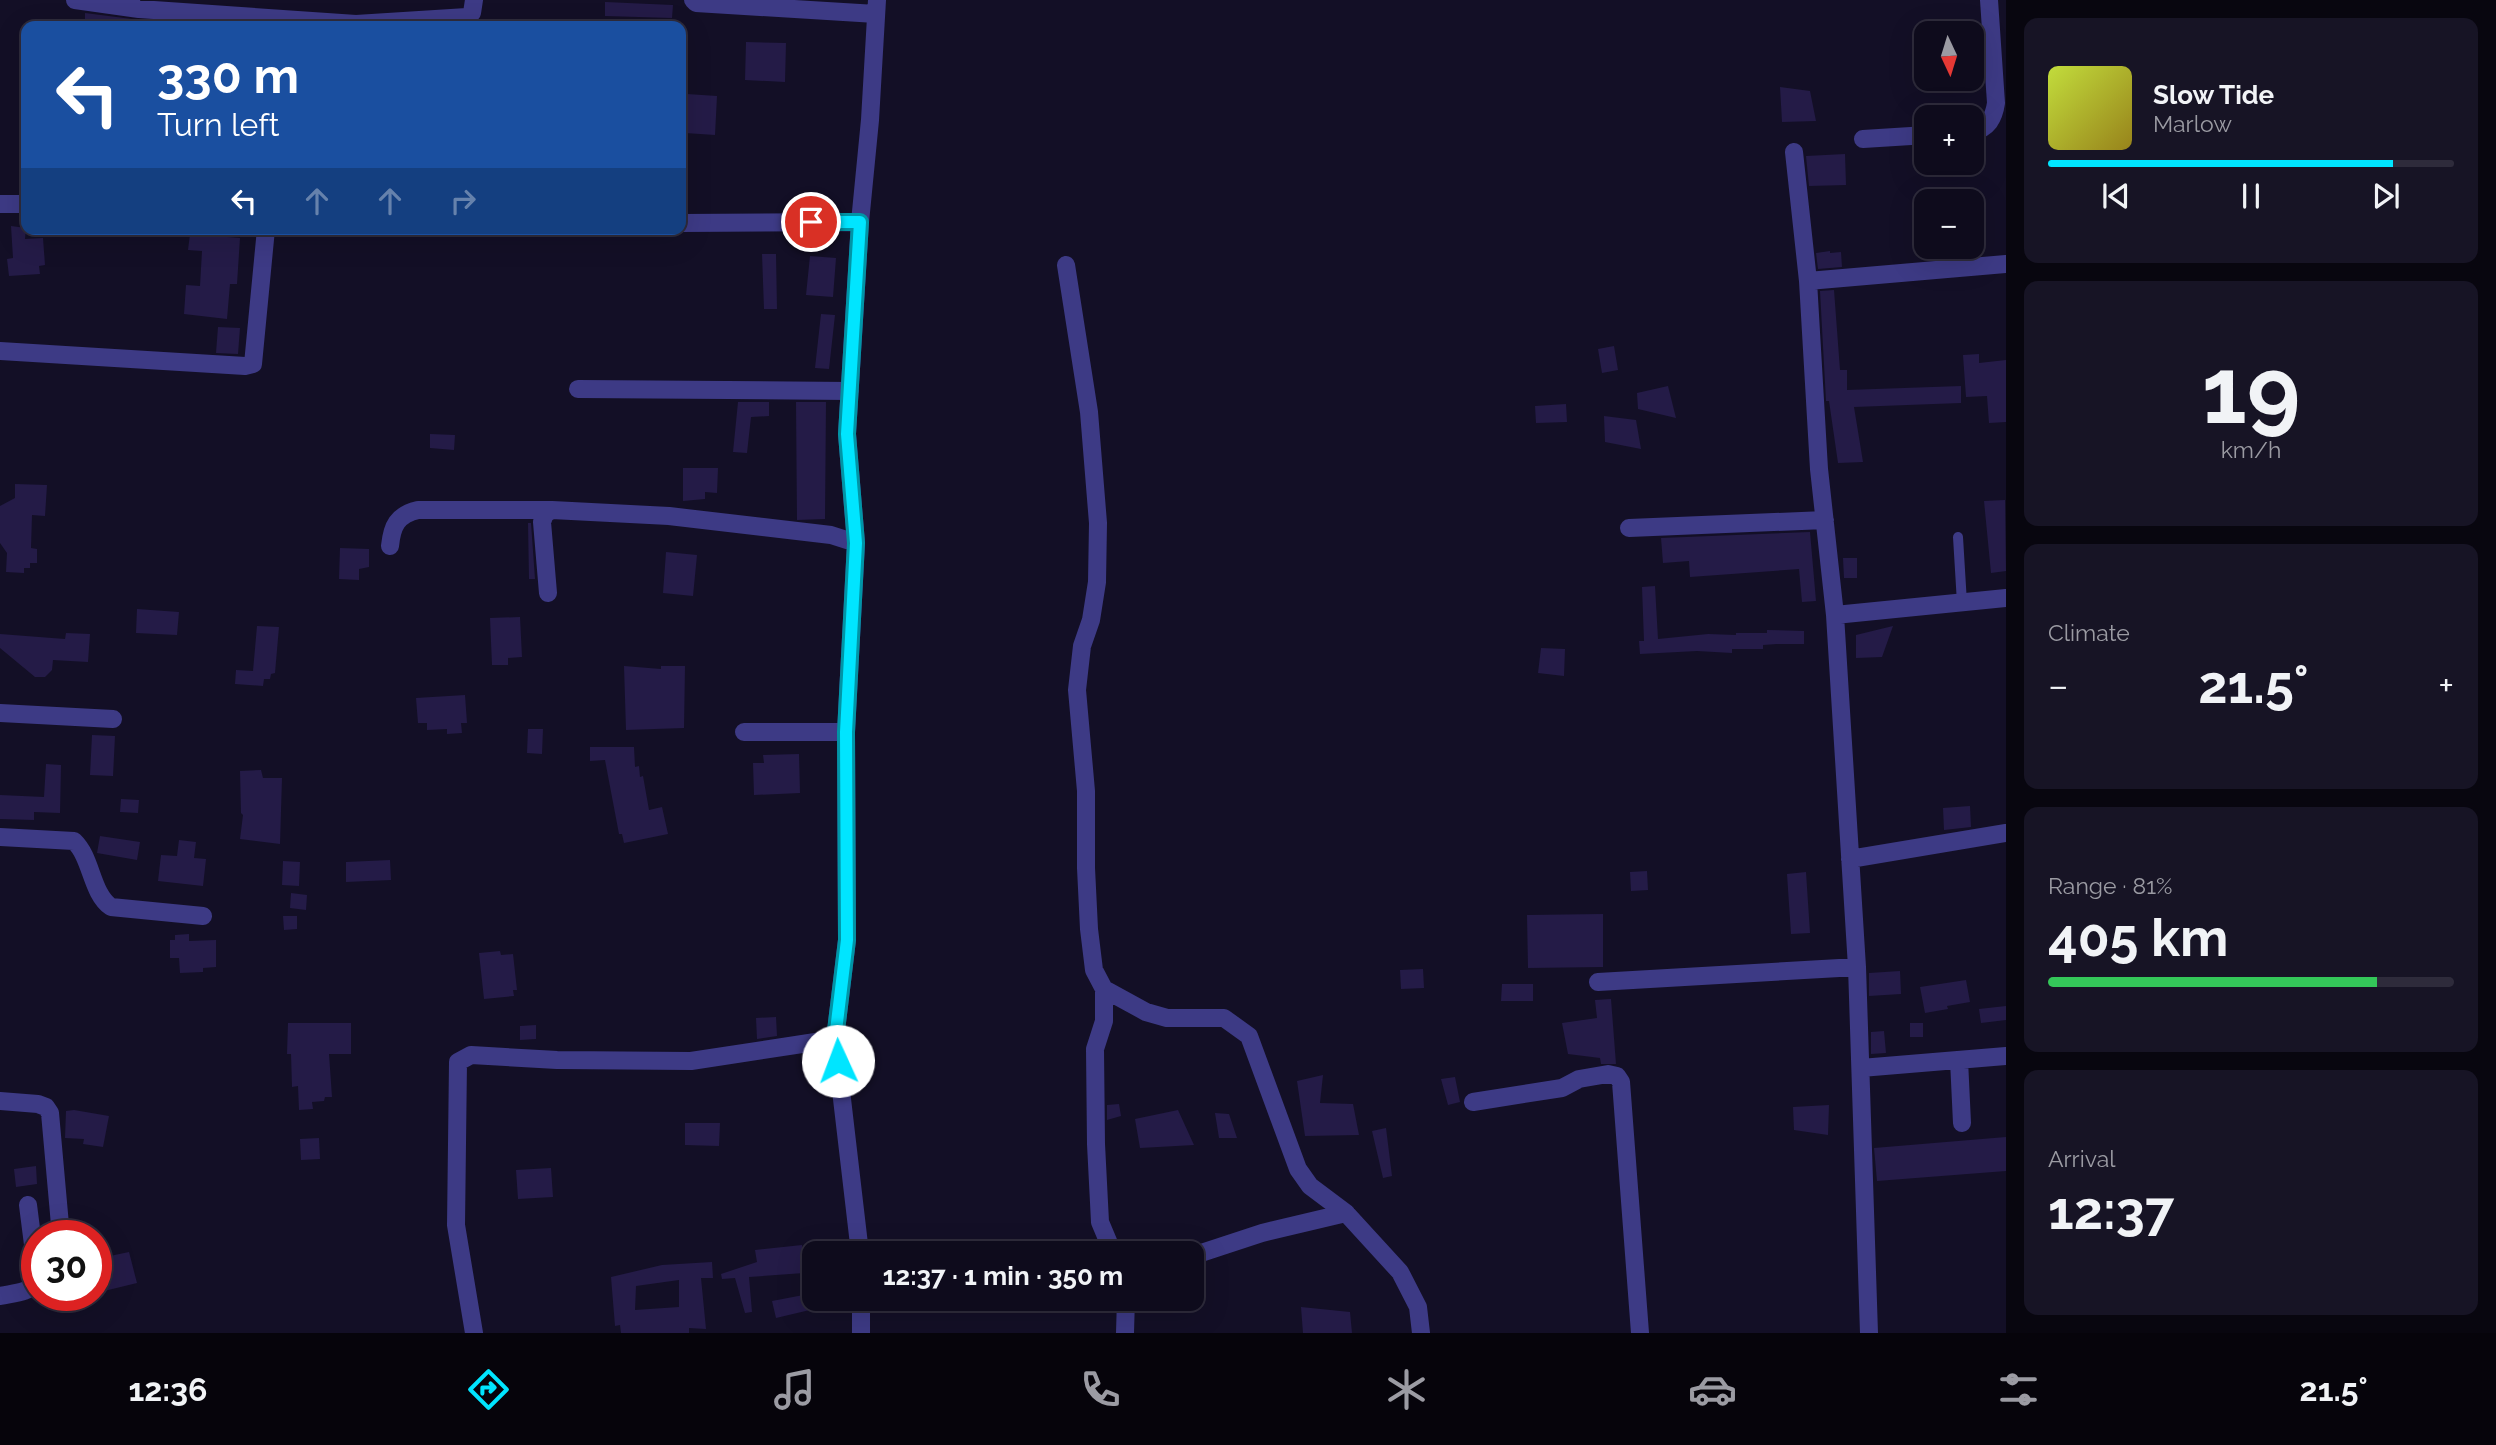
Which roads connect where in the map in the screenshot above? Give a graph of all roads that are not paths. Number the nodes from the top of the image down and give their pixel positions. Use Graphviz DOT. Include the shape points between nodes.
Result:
graph roads {
  1 [pos="75,0"];
  2 [pos="474,0"];
  3 [pos="693,0"];
  4 [pos="1989,0"];
  5 [pos="139,5"];
  6 [pos="876,7"];
  7 [pos="257,8"];
  8 [pos="337,21"];
  9 [pos="408,21"];
  10 [pos="1984,127"];
  11 [pos="1914,136"];
  12 [pos="1863,139"];
  13 [pos="1794,152"];
  14 [pos="0,204"];
  15 [pos="21,204"];
  16 [pos="860,222"];
  17 [pos="686,223"];
  18 [pos="265,235"];
  19 [pos="2006,264"];
  20 [pos="1066,265"];
  21 [pos="1808,281"];
  22 [pos="0,351"];
  23 [pos="578,389"];
  24 [pos="850,391"];
  25 [pos="552,510"];
  26 [pos="1825,520"];
  27 [pos="1629,528"];
  28 [pos="1958,537"];
  29 [pos="856,543"];
  30 [pos="390,547"];
  31 [pos="548,593"];
  32 [pos="2006,598"];
  33 [pos="1962,603"];
  34 [pos="1835,615"];
  35 [pos="0,713"];
  36 [pos="113,719"];
  37 [pos="744,732"];
  38 [pos="846,732"];
  39 [pos="2006,833"];
  40 [pos="0,837"];
  41 [pos="1850,859"];
  42 [pos="204,916"];
  43 [pos="1857,967"];
  44 [pos="1598,982"];
  45 [pos="1104,989"];
  46 [pos="835,1039"];
  47 [pos="2006,1056"];
  48 [pos="1959,1060"];
  49 [pos="1861,1069"];
  50 [pos="0,1101"];
  51 [pos="1473,1102"];
  52 [pos="1962,1123"];
  53 [pos="29,1205"];
  54 [pos="1346,1213"];
  55 [pos="31,1220"];
  56 [pos="60,1220"];
  57 [pos="859,1241"];
  58 [pos="1108,1241"];
  59 [pos="1204,1252"];
  60 [pos="21,1292"];
  61 [pos="0,1296"];
  62 [pos="861,1311"];
  63 [pos="1126,1311"];
  64 [pos="474,1333"];
  65 [pos="861,1333"];
  66 [pos="1125,1333"];
  67 [pos="1421,1333"];
  68 [pos="1640,1333"];
  69 [pos="1868,1333"];
  1 -- 5 [label="street"];
  2 -- 9 [label="street" via="467,17"];
  3 -- 6 [label="street"];
  4 -- 10 [label="street" via="1996,103"];
  5 -- 7 [label="street"];
  6 -- 16 [label="street"];
  7 -- 8 [label="street"];
  11 -- 12 [label="street"];
  13 -- 21 [label="street"];
  14 -- 15 [label="street"];
  16 -- 17 [label="street"];
  16 -- 24 [label="street"];
  18 -- 22 [label="street" via="253,364"];
  19 -- 21 [label="street"];
  20 -- 45 [label="street" via="1089,412 1098,523 1097,582 1077,690 1086,791 1089,929 1094,970"];
  21 -- 26 [label="street"];
  23 -- 24 [label="street"];
  24 -- 29 [label="street" via="847,434"];
  25 -- 29 [label="street" via="682,517 831,535"];
  25 -- 30 [label="street" via="407,512 396,521"];
  25 -- 31 [label="street" via="542,522"];
  26 -- 27 [label="street"];
  26 -- 34 [label="street"];
  28 -- 33 [label="lane"];
  29 -- 38 [label="street"];
  32 -- 33 [label="street"];
  33 -- 34 [label="street"];
  34 -- 41 [label="street"];
  35 -- 36 [label="street"];
  37 -- 38 [label="street"];
  38 -- 46 [label="street" via="847,940"];
  39 -- 41 [label="street"];
  40 -- 42 [label="street" via="74,841 86,857 104,902 111,907"];
  41 -- 43 [label="street"];
  43 -- 44 [label="street"];
  43 -- 49 [label="street"];
  45 -- 54 [label="street" via="1146,1012 1167,1018 1224,1018 1249,1035 1298,1169 1310,1186"];
  45 -- 58 [label="street" via="1104,1021 1095,1049 1096,1144 1100,1222"];
  46 -- 57 [label="street"];
  46 -- 64 [label="street" via="691,1060 471,1055 458,1062 456,1225"];
  47 -- 48 [label="street"];
  48 -- 49 [label="street"];
  48 -- 52 [label="street"];
  49 -- 69 [label="street"];
  50 -- 56 [label="street" via="38,1104 50,1113"];
  51 -- 68 [label="street" via="1562,1088 1579,1079 1617,1076"];
  53 -- 55 [label="street"];
  54 -- 59 [label="street"];
  54 -- 67 [label="street" via="1400,1272 1418,1307"];
  60 -- 61 [label="street"];
  62 -- 65 [label="street"];
  63 -- 66 [label="street"];
}
